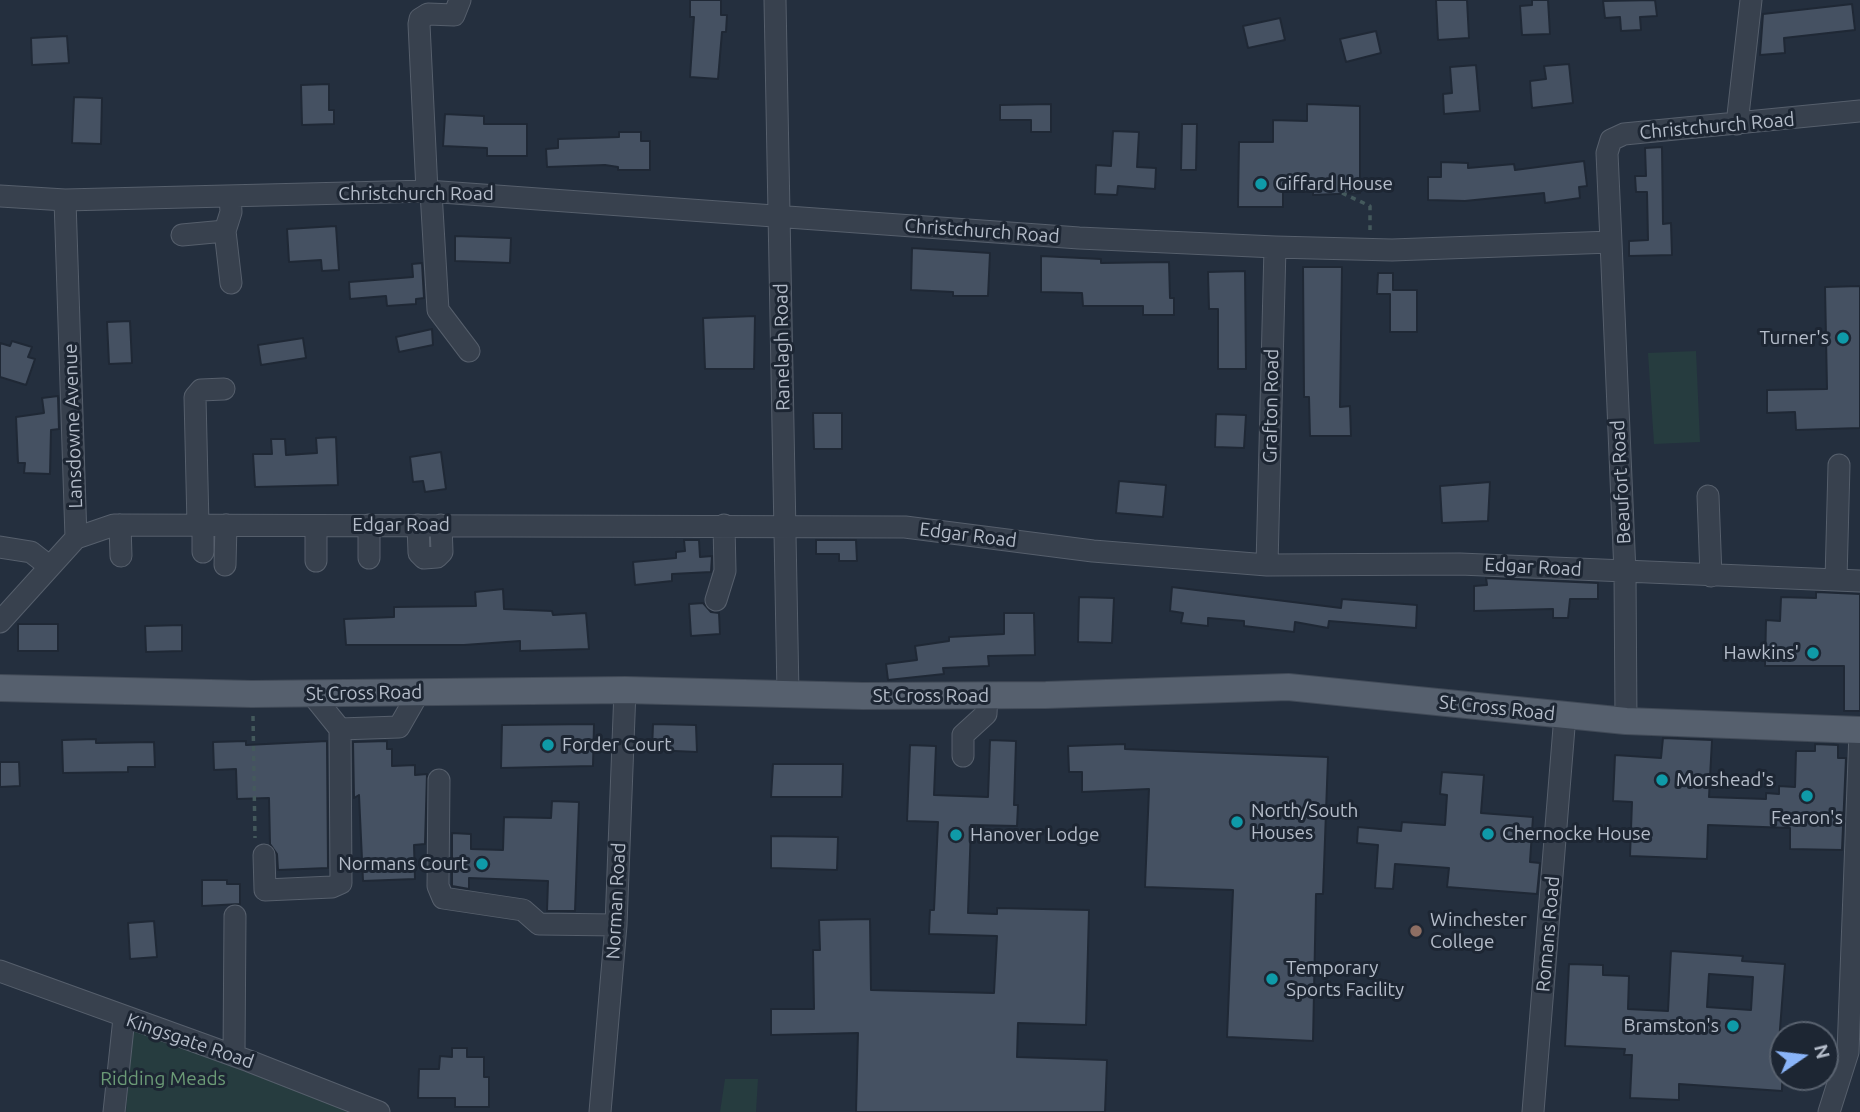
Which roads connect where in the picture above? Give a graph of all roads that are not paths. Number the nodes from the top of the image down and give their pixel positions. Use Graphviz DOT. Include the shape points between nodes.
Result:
graph roads {
  1 [pos="460,0"];
  2 [pos="775,0"];
  3 [pos="1751,0"];
  4 [pos="1860,111"];
  5 [pos="1737,124"];
  6 [pos="429,191"];
  7 [pos="230,196"];
  8 [pos="0,197"];
  9 [pos="65,200"];
  10 [pos="780,217"];
  11 [pos="225,232"];
  12 [pos="182,235"];
  13 [pos="1611,242"];
  14 [pos="1275,247"];
  15 [pos="231,283"];
  16 [pos="469,351"];
  17 [pos="224,389"];
  18 [pos="1839,465"];
  19 [pos="1708,496"];
  20 [pos="120,525"];
  21 [pos="200,525"];
  22 [pos="226,525"];
  23 [pos="369,525"];
  24 [pos="418,525"];
  25 [pos="441,525"];
  26 [pos="724,525"];
  27 [pos="784,525"];
  28 [pos="316,526"];
  29 [pos="76,538"];
  30 [pos="0,547"];
  31 [pos="203,552"];
  32 [pos="121,556"];
  33 [pos="369,558"];
  34 [pos="316,561"];
  35 [pos="225,565"];
  36 [pos="1267,565"];
  37 [pos="49,566"];
  38 [pos="1625,573"];
  39 [pos="1711,576"];
  40 [pos="1836,580"];
  41 [pos="1860,581"];
  42 [pos="716,600"];
  43 [pos="0,622"];
  44 [pos="0,688"];
  45 [pos="625,691"];
  46 [pos="419,692"];
  47 [pos="312,693"];
  48 [pos="788,694"];
  49 [pos="986,695"];
  50 [pos="1565,715"];
  51 [pos="1626,722"];
  52 [pos="340,729"];
  53 [pos="1860,731"];
  54 [pos="963,756"];
  55 [pos="439,780"];
  56 [pos="264,855"];
  57 [pos="235,916"];
  58 [pos="616,925"];
  59 [pos="0,971"];
  60 [pos="124,1018"];
  61 [pos="234,1055"];
  62 [pos="114,1112"];
  63 [pos="379,1112"];
  64 [pos="600,1112"];
  65 [pos="1533,1112"];
  66 [pos="1829,1112"];
  1 -- 6 [label="street" via="454,15 428,15 419,24"];
  2 -- 10 [label="street, Ranelagh Road"];
  3 -- 5 [label="street"];
  4 -- 5 [label="street, Christchurch Road"];
  5 -- 13 [label="street, Christchurch Road" via="1624,134 1611,140 1607,153"];
  6 -- 7 [label="street, Christchurch Road"];
  6 -- 10 [label="street, Christchurch Road"];
  6 -- 16 [label="street" via="438,310"];
  7 -- 9 [label="street, Christchurch Road"];
  7 -- 11 [label="street"];
  8 -- 9 [label="street, Christchurch Road"];
  9 -- 29 [label="street, Lansdowne Avenue"];
  10 -- 14 [label="street, Christchurch Road"];
  10 -- 27 [label="street, Ranelagh Road"];
  11 -- 12 [label="street"];
  11 -- 15 [label="street"];
  13 -- 14 [label="street, Christchurch Road" via="1369,250"];
  13 -- 38 [label="street, Beaufort Road"];
  14 -- 36 [label="street, Grafton Road"];
  17 -- 21 [label="street" via="201,390 195,397"];
  18 -- 40 [label="street"];
  19 -- 39 [label="street"];
  20 -- 21 [label="street, Edgar Road"];
  20 -- 29 [label="street, Edgar Road"];
  20 -- 32 [label="street"];
  21 -- 22 [label="street, Edgar Road"];
  21 -- 31 [label="street"];
  22 -- 28 [label="street, Edgar Road"];
  22 -- 35 [label="street"];
  23 -- 24 [label="street, Edgar Road"];
  23 -- 28 [label="street, Edgar Road"];
  23 -- 33 [label="street"];
  24 -- 25 [label="street, Edgar Road"];
  24 -- 25 [label="street" via="419,553 424,558 442,552"];
  25 -- 26 [label="street, Edgar Road" via="681,534"];
  26 -- 27 [label="street, Edgar Road"];
  26 -- 42 [label="street" via="725,571"];
  27 -- 36 [label="street, Edgar Road" via="905,527 1093,551"];
  27 -- 48 [label="street, Ranelagh Road"];
  28 -- 34 [label="street"];
  29 -- 37 [label="street"];
  30 -- 37 [label="street" via="31,552"];
  36 -- 38 [label="street, Edgar Road" via="1460,564"];
  37 -- 43 [label="street"];
  38 -- 39 [label="street, Edgar Road"];
  38 -- 51 [label="street, Beaufort Road"];
  39 -- 40 [label="street, Edgar Road"];
  40 -- 41 [label="street, Edgar Road"];
  44 -- 47 [label="main road, St Cross Road"];
  45 -- 46 [label="main road, St Cross Road"];
  45 -- 48 [label="main road, St Cross Road"];
  45 -- 58 [label="street, Norman Road"];
  46 -- 47 [label="main road, St Cross Road"];
  46 -- 52 [label="street" via="399,727"];
  47 -- 52 [label="street"];
  48 -- 49 [label="main road, St Cross Road"];
  49 -- 50 [label="main road, St Cross Road" via="1288,687"];
  49 -- 54 [label="street" via="986,714 963,734"];
  50 -- 51 [label="main road, St Cross Road"];
  50 -- 65 [label="street, Romans Road"];
  51 -- 53 [label="main road, St Cross Road"];
  52 -- 56 [label="street" via="341,883 265,890"];
  53 -- 66 [label="street" via="1848,1052"];
  55 -- 58 [label="street" via="438,886 443,898 523,910 539,924"];
  57 -- 61 [label="street"];
  58 -- 64 [label="street, Norman Road"];
  59 -- 60 [label="street, Kingsgate Road"];
  60 -- 61 [label="street, Kingsgate Road"];
  60 -- 62 [label="street"];
  61 -- 63 [label="street, Kingsgate Road"];
}
